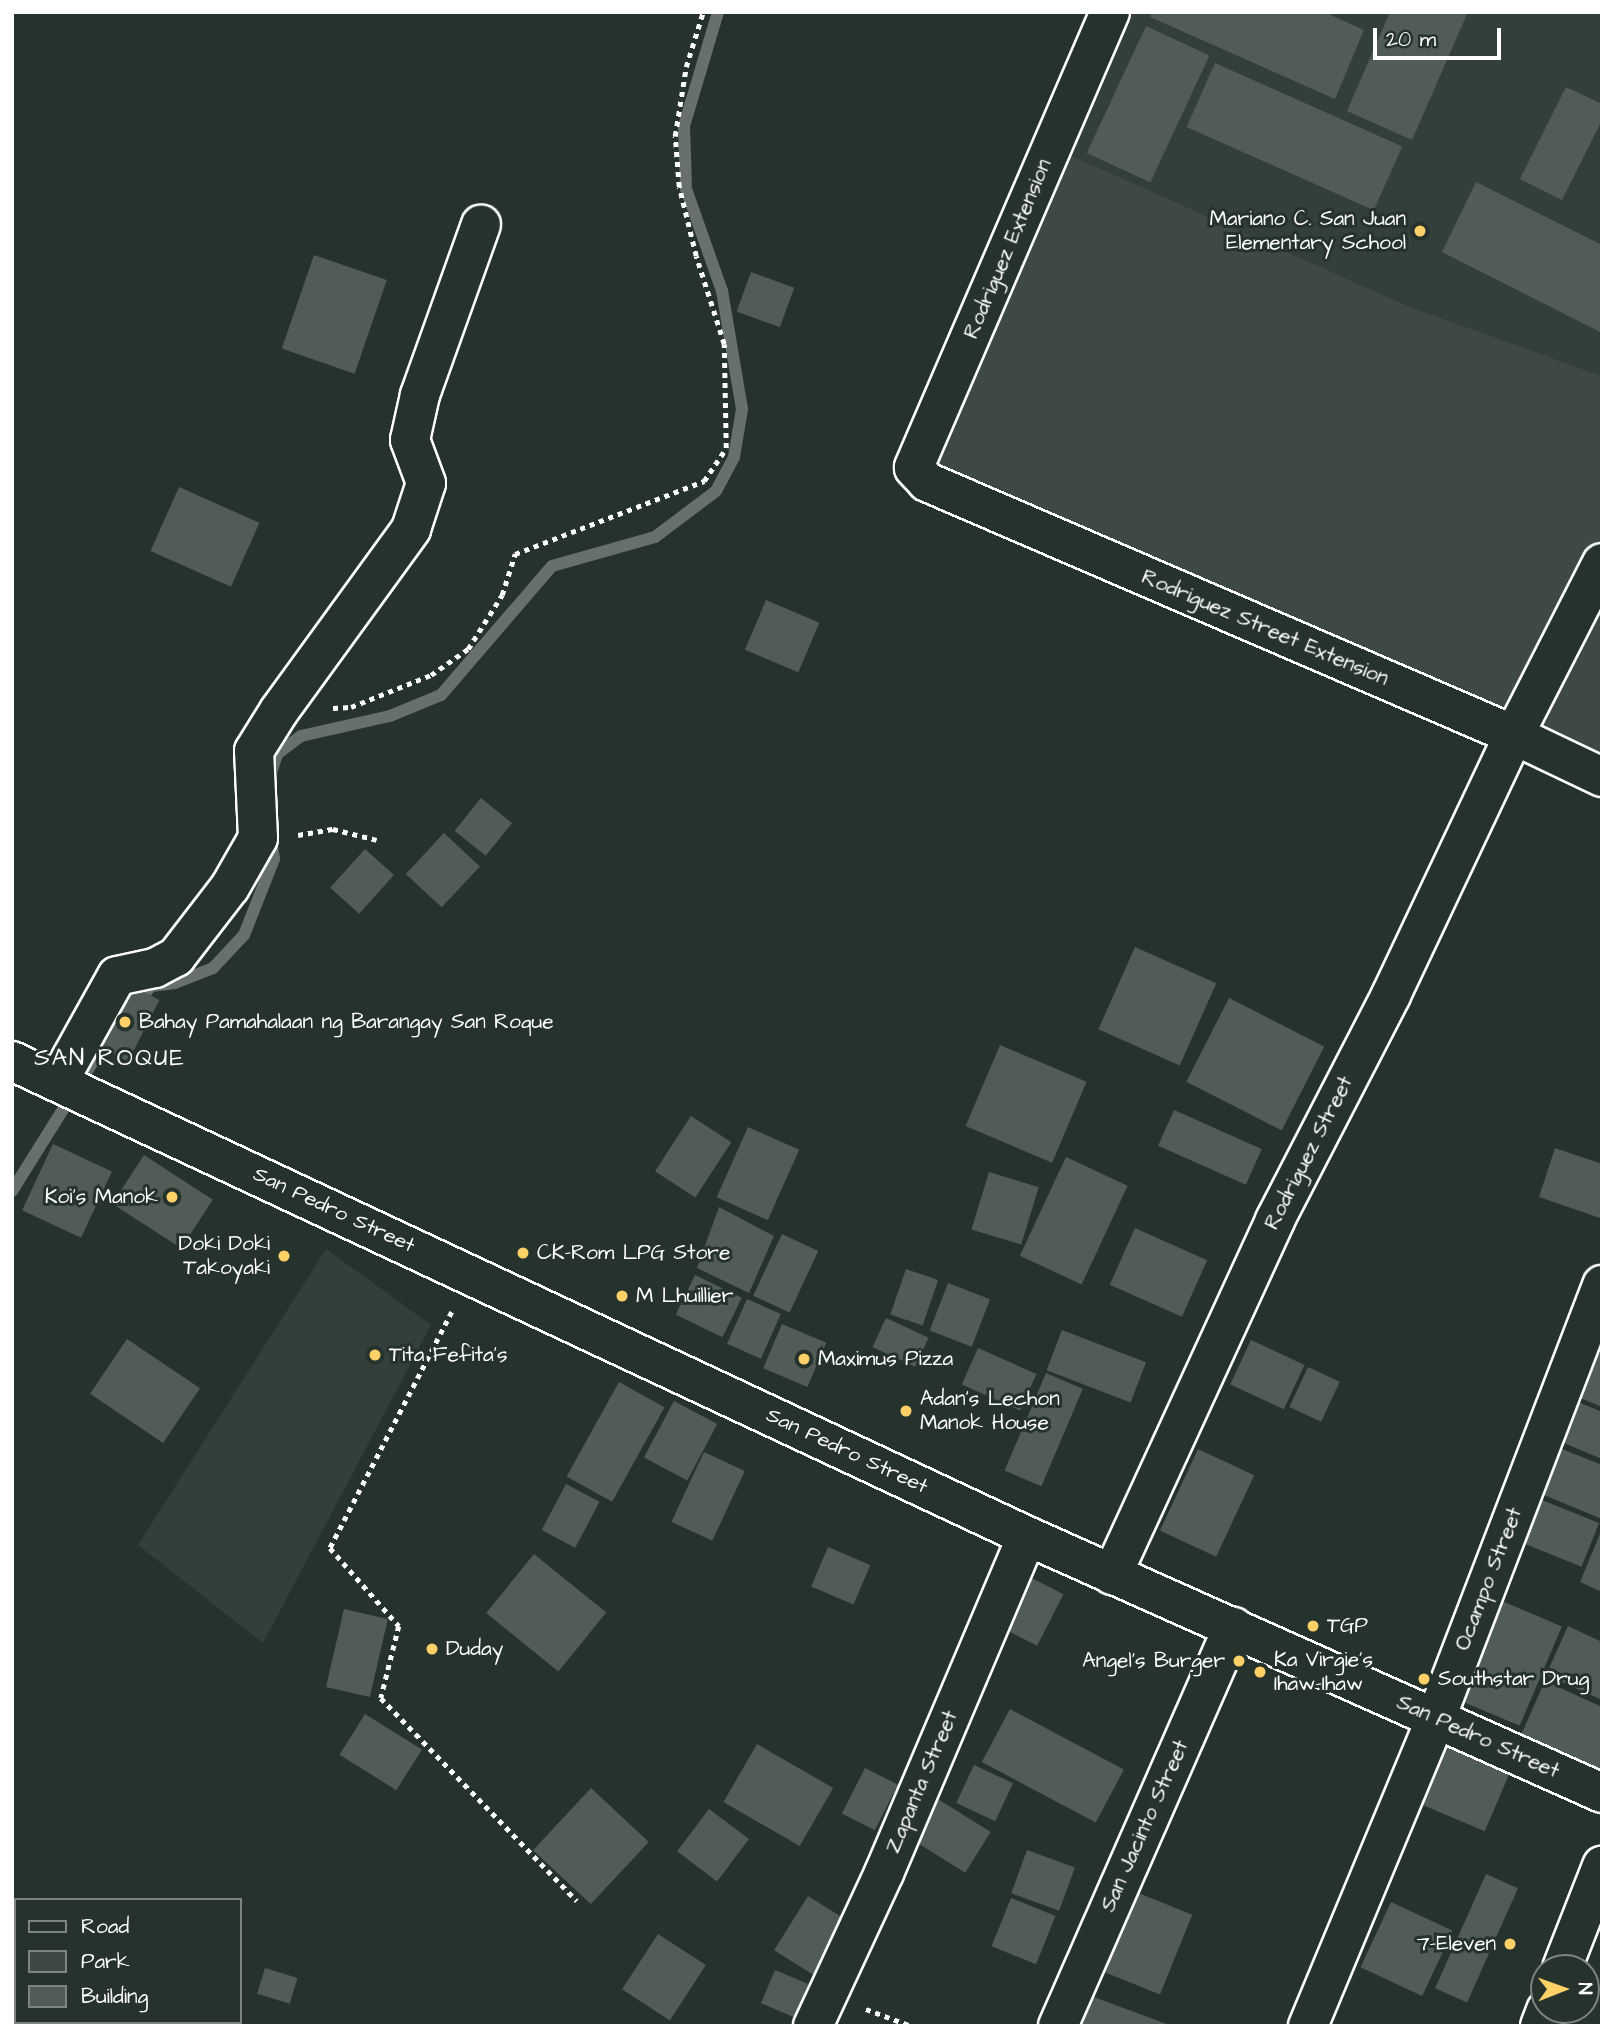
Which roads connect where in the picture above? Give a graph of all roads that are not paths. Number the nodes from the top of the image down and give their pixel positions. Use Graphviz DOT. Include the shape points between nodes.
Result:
graph roads {
  1 [pos="1110,12"];
  2 [pos="481,225"];
  3 [pos="927,482"];
  4 [pos="1602,563"];
  5 [pos="1514,735"];
  6 [pos="1602,777"];
  7 [pos="12,1061"];
  8 [pos="73,1089"];
  9 [pos="1602,1285"];
  10 [pos="1027,1536"];
  11 [pos="1112,1575"];
  12 [pos="1233,1627"];
  13 [pos="1436,1718"];
  14 [pos="1602,1793"];
  15 [pos="1602,1866"];
  16 [pos="1567,1954"];
  17 [pos="813,2026"];
  18 [pos="1058,2026"];
  19 [pos="1308,2026"];
  1 -- 3 [label="street, Rodriguez Extension" via="915,468"];
  2 -- 8 [label="street" via="420,395 410,440 426,483 411,529 254,751 258,838 230,887 176,957 155,968 117,976"];
  3 -- 5 [label="street, Rodriguez Street Extension"];
  4 -- 5 [label="street, Rodriguez Street"];
  5 -- 6 [label="street, Rodriguez Street Extension"];
  5 -- 11 [label="street, Rodriguez Street" via="1391,995 1275,1220"];
  7 -- 8 [label="street, San Pedro Street"];
  8 -- 10 [label="street, San Pedro Street"];
  9 -- 13 [label="street, Ocampo Street"];
  10 -- 11 [label="street, San Pedro Street"];
  10 -- 17 [label="street, Zapanta Street" via="884,1873"];
  11 -- 12 [label="street, San Pedro Street"];
  12 -- 13 [label="street, San Pedro Street"];
  12 -- 18 [label="street, San Jacinto Street"];
  13 -- 14 [label="street, San Pedro Street"];
  13 -- 19 [label="street, Ocampo Street"];
  15 -- 16 [label="street"];
}
